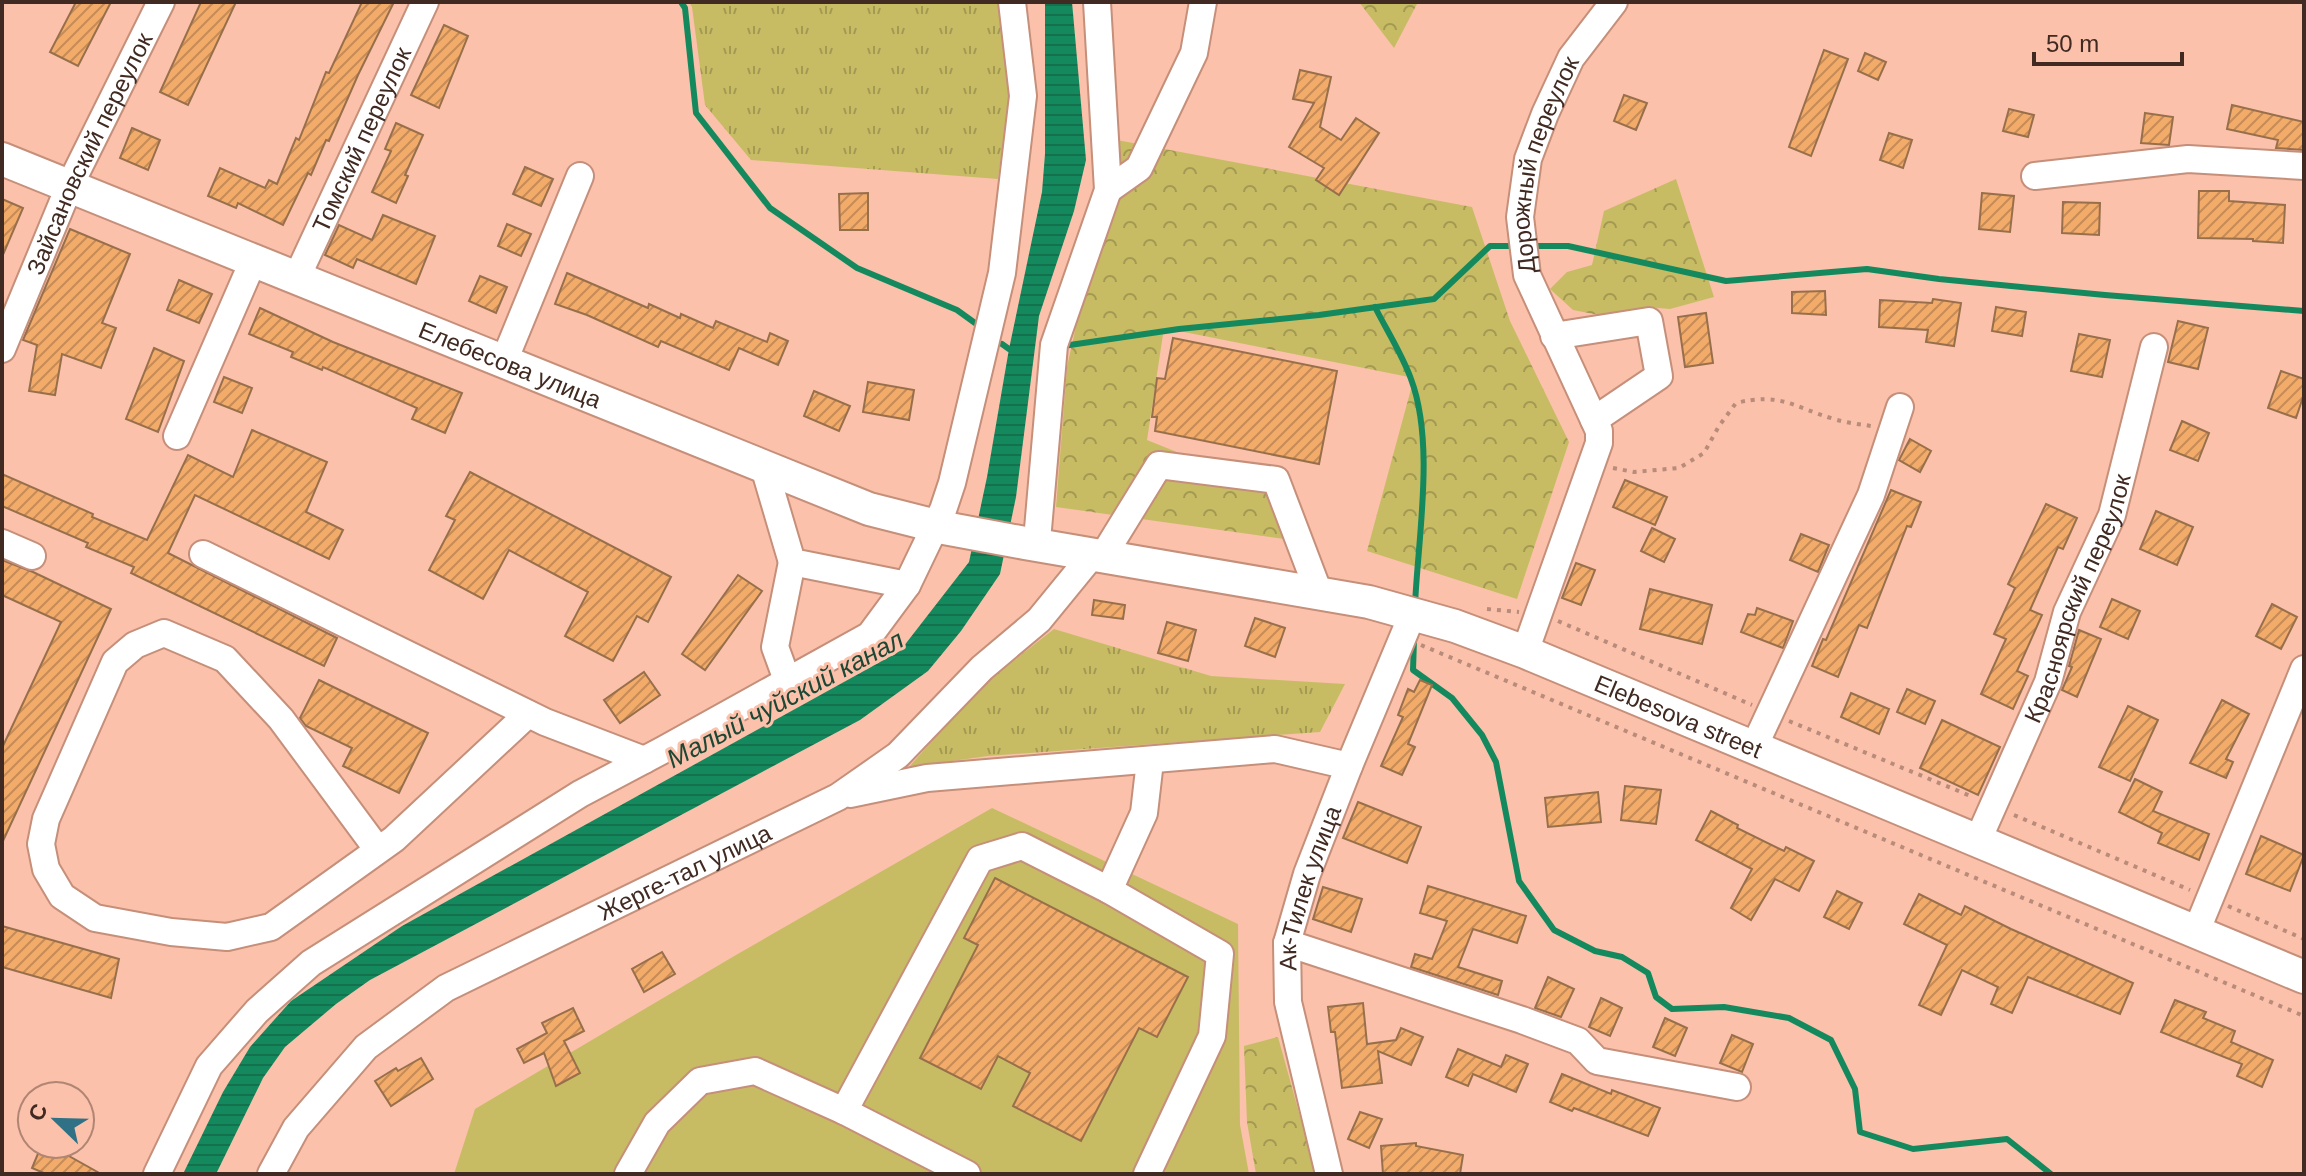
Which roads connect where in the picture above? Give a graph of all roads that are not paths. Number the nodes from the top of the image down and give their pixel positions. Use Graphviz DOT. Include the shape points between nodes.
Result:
graph roads {
  1 [pos="161,2"];
  2 [pos="425,2"];
  3 [pos="1012,2"];
  4 [pos="1097,2"];
  5 [pos="1203,2"];
  6 [pos="1601,2"];
  7 [pos="1614,2"];
  8 [pos="1571,58"];
  9 [pos="2,159"];
  10 [pos="2304,166"];
  11 [pos="580,176"];
  12 [pos="2035,176"];
  13 [pos="69,187"];
  14 [pos="1108,190"];
  15 [pos="254,259"];
  16 [pos="297,277"];
  17 [pos="1554,336"];
  18 [pos="2154,347"];
  19 [pos="2,349"];
  20 [pos="504,361"];
  21 [pos="1896,418"];
  22 [pos="1594,420"];
  23 [pos="177,436"];
  24 [pos="764,467"];
  25 [pos="940,527"];
  26 [pos="2,543"];
  27 [pos="1030,544"];
  28 [pos="203,554"];
  29 [pos="1098,555"];
  30 [pos="32,556"];
  31 [pos="792,562"];
  32 [pos="907,585"];
  33 [pos="1319,593"];
  34 [pos="1408,626"];
  35 [pos="1525,652"];
  36 [pos="2304,669"];
  37 [pos="787,680"];
  38 [pos="528,714"];
  39 [pos="1754,747"];
  40 [pos="644,760"];
  41 [pos="1150,761"];
  42 [pos="1349,766"];
  43 [pos="838,797"];
  44 [pos="1978,840"];
  45 [pos="378,850"];
  46 [pos="1109,890"];
  47 [pos="2196,932"];
  48 [pos="1287,943"];
  49 [pos="2304,977"];
  50 [pos="1737,1087"];
  51 [pos="844,1111"];
  52 [pos="157,1174"];
  53 [pos="271,1174"];
  54 [pos="628,1174"];
  55 [pos="967,1174"];
  56 [pos="1147,1174"];
  57 [pos="1329,1174"];
  1 -- 13 [label="street, Зайсановский переулок"];
  2 -- 16 [label="street, Томский переулок"];
  3 -- 25 [label="street" via="1023,96 1002,273"];
  4 -- 14 [label="street"];
  5 -- 14 [label="street" via="1194,53 1139,168"];
  6 -- 8 [label="street"];
  7 -- 8 [label="street, Дорожный переулок"];
  8 -- 17 [label="street, Дорожный переулок" via="1528,159 1520,217 1527,275"];
  9 -- 13 [label="main road, Елебесова улица"];
  10 -- 12 [label="street" via="2188,159"];
  11 -- 20 [label="street"];
  13 -- 15 [label="main road, Елебесова улица"];
  13 -- 19 [label="street, Зайсановский переулок"];
  14 -- 27 [label="street" via="1054,345 1038,529"];
  15 -- 16 [label="main road, Елебесова улица"];
  15 -- 23 [label="street"];
  16 -- 20 [label="main road, Елебесова улица"];
  17 -- 22 [label="street, Дорожный переулок"];
  17 -- 22 [label="street" via="1649,321 1659,376"];
  18 -- 44 [label="street, Красноярский переулок" via="2112,515 2067,612 2048,682"];
  20 -- 24 [label="main road, Елебесова улица"];
  21 -- 39 [label="street" via="1871,495"];
  22 -- 35 [label="street, Дорожный переулок" via="1599,443"];
  24 -- 25 [label="main road, Елебесова улица" via="869,509"];
  24 -- 31 [label="street"];
  25 -- 27 [label="main road, Елебесова улица"];
  25 -- 32 [label="street"];
  26 -- 30 [label="street"];
  27 -- 29 [label="main road, Elebesova street"];
  28 -- 38 [label="street"];
  29 -- 33 [label="main road, Elebesova street"];
  29 -- 33 [label="street, Жерге-тал улица" via="1159,465 1276,480"];
  29 -- 43 [label="street, Жерге-тал улица" via="1039,620 982,668 898,755"];
  31 -- 32 [label="street"];
  31 -- 37 [label="street" via="775,647"];
  32 -- 37 [label="street" via="870,635"];
  33 -- 34 [label="main road, Elebesova street" via="1369,602"];
  34 -- 35 [label="main road, Elebesova street" via="1455,626"];
  34 -- 42 [label="street, Ак-Тилек улица"];
  35 -- 39 [label="main road, Elebesova street"];
  36 -- 47 [label="street"];
  37 -- 40 [label="street"];
  38 -- 40 [label="street"];
  38 -- 45 [label="street"];
  39 -- 44 [label="main road, Elebesova street"];
  40 -- 52 [label="street" via="580,794 311,963 257,1011 209,1066"];
  41 -- 42 [label="street" via="1275,749"];
  41 -- 43 [label="street" via="927,778"];
  41 -- 46 [label="street" via="1144,813"];
  42 -- 48 [label="street, Ак-Тилек улица"];
  43 -- 53 [label="street, Жерге-тал улица" via="446,988 366,1047 296,1128"];
  44 -- 47 [label="main road, Elebesova street"];
  45 -- 45 [label="street" via="271,927 227,937 95,918 62,896 46,869 41,844 46,819 115,662 135,645 164,633 225,659 281,719"];
  46 -- 51 [label="street" via="1022,846 980,859"];
  46 -- 56 [label="street" via="1220,954 1212,1036"];
  47 -- 49 [label="main road, Elebesova street"];
  48 -- 50 [label="street" via="1578,1041 1597,1061"];
  48 -- 57 [label="street, Ак-Тилек улица" via="1288,1002"];
  51 -- 54 [label="street" via="755,1071 700,1081 657,1123"];
  51 -- 55 [label="street"];
}
